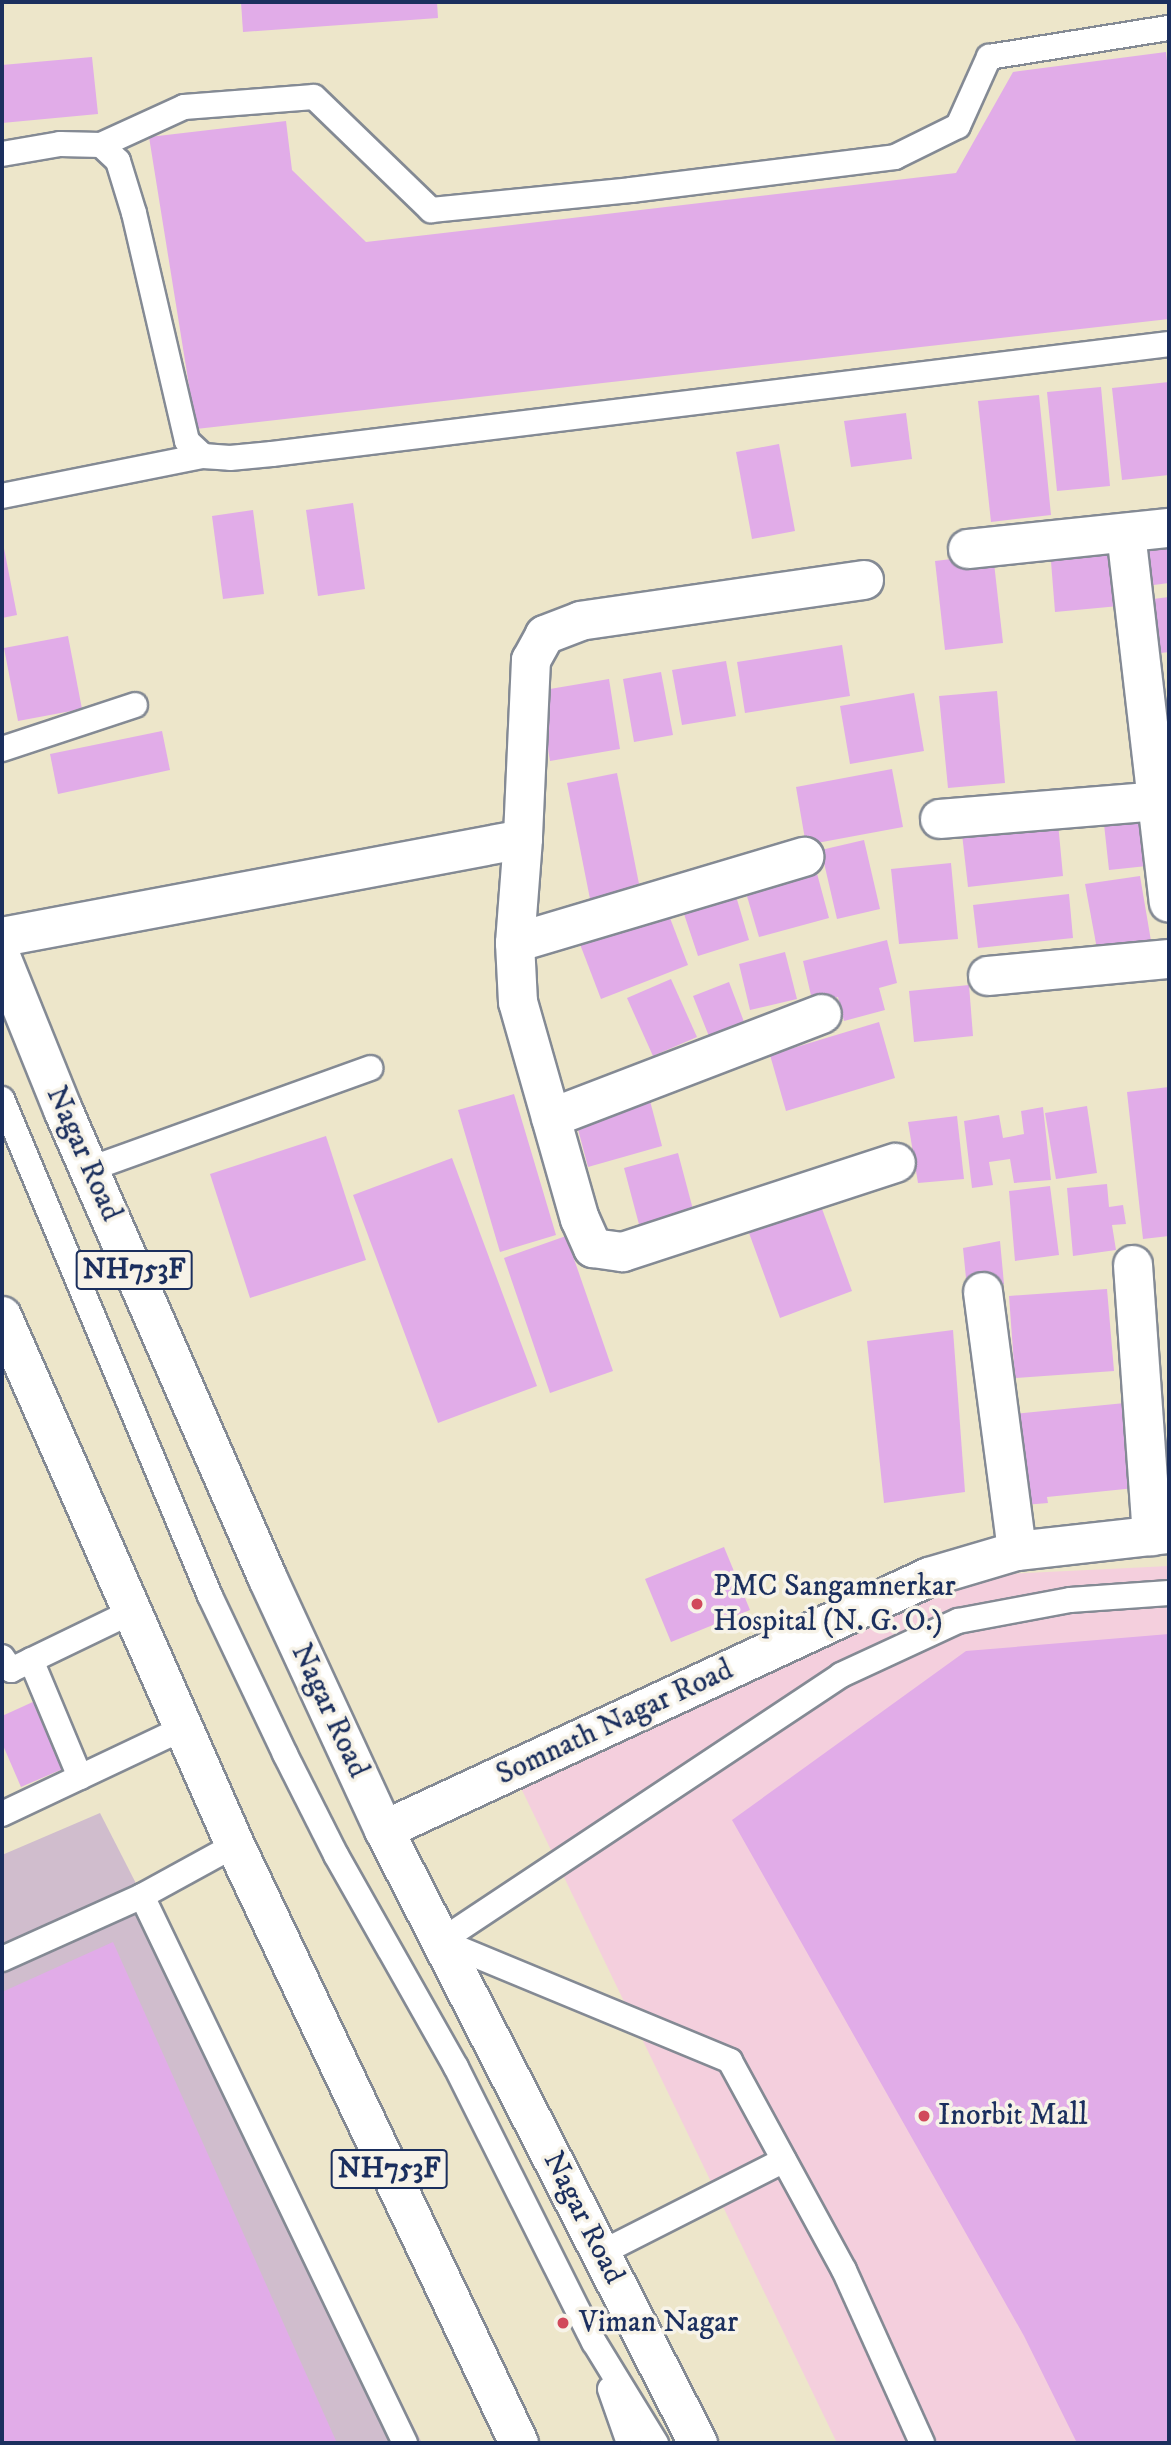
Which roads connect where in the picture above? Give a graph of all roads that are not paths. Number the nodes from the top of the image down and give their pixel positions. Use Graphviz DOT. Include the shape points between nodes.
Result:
graph roads {
  1 [pos="1169,28"];
  2 [pos="101,145"];
  3 [pos="2,154"];
  4 [pos="1169,344"];
  5 [pos="203,456"];
  6 [pos="2,496"];
  7 [pos="1169,528"];
  8 [pos="1126,533"];
  9 [pos="968,550"];
  10 [pos="864,580"];
  11 [pos="135,705"];
  12 [pos="2,750"];
  13 [pos="1163,801"];
  14 [pos="940,819"];
  15 [pos="523,839"];
  16 [pos="804,857"];
  17 [pos="1169,903"];
  18 [pos="2,937"];
  19 [pos="515,943"];
  20 [pos="1169,959"];
  21 [pos="2,960"];
  22 [pos="988,976"];
  23 [pos="822,1014"];
  24 [pos="370,1068"];
  25 [pos="2,1099"];
  26 [pos="551,1118"];
  27 [pos="896,1163"];
  28 [pos="90,1170"];
  29 [pos="1133,1265"];
  30 [pos="983,1292"];
  31 [pos="2,1316"];
  32 [pos="1161,1535"];
  33 [pos="1017,1551"];
  34 [pos="1169,1593"];
  35 [pos="131,1612"];
  36 [pos="2,1657"];
  37 [pos="31,1660"];
  38 [pos="182,1729"];
  39 [pos="80,1777"];
  40 [pos="2,1814"];
  41 [pos="384,1830"];
  42 [pos="235,1845"];
  43 [pos="142,1896"];
  44 [pos="441,1941"];
  45 [pos="2,1959"];
  46 [pos="784,2160"];
  47 [pos="601,2253"];
  48 [pos="594,2342"];
  49 [pos="405,2443"];
  50 [pos="519,2443"];
  51 [pos="629,2443"];
  52 [pos="656,2443"];
  53 [pos="698,2443"];
  54 [pos="922,2443"];
  1 -- 2 [label="lane" via="989,57 958,126 895,157 631,190 431,210 314,97 184,107"];
  2 -- 3 [label="lane" via="60,144"];
  2 -- 5 [label="lane" via="118,161 127,183 187,441"];
  4 -- 5 [label="lane" via="285,452"];
  5 -- 6 [label="lane"];
  7 -- 8 [label="main road"];
  8 -- 9 [label="main road"];
  8 -- 13 [label="main road"];
  10 -- 15 [label="main road" via="581,621 545,635 531,660"];
  11 -- 12 [label="lane"];
  13 -- 14 [label="main road"];
  13 -- 17 [label="main road"];
  15 -- 18 [label="main road"];
  15 -- 19 [label="main road"];
  16 -- 19 [label="main road"];
  19 -- 26 [label="main road" via="518,1002"];
  20 -- 22 [label="main road"];
  21 -- 28 [label="main road, Nagar Road / NH753F"];
  23 -- 26 [label="main road"];
  24 -- 28 [label="lane"];
  25 -- 48 [label="lane" via="210,1596 285,1754 336,1855 456,2067"];
  26 -- 27 [label="main road" via="593,1248 623,1252"];
  28 -- 41 [label="main road, Nagar Road / NH753F"];
  29 -- 32 [label="main road"];
  30 -- 33 [label="main road"];
  31 -- 35 [label="main road, NH753F"];
  32 -- 33 [label="main road, Somnath Nagar Road"];
  33 -- 41 [label="main road, Somnath Nagar Road" via="929,1577"];
  34 -- 44 [label="lane" via="1070,1600 958,1620 841,1675"];
  35 -- 37 [label="lane"];
  35 -- 38 [label="main road, NH753F"];
  36 -- 37 [label="lane" via="11,1670"];
  37 -- 39 [label="lane"];
  38 -- 39 [label="lane"];
  38 -- 42 [label="main road, NH753F"];
  39 -- 40 [label="lane"];
  41 -- 44 [label="main road, Nagar Road / NH753F"];
  42 -- 43 [label="lane"];
  42 -- 50 [label="main road, NH753F"];
  43 -- 45 [label="lane"];
  43 -- 49 [label="lane"];
  44 -- 46 [label="lane" via="730,2061"];
  44 -- 47 [label="main road, Nagar Road / NH753F"];
  46 -- 47 [label="lane"];
  46 -- 54 [label="lane" via="844,2270"];
  47 -- 53 [label="main road, Nagar Road / NH753F"];
  48 -- 51 [label="lane"];
  48 -- 52 [label="lane"];
}
